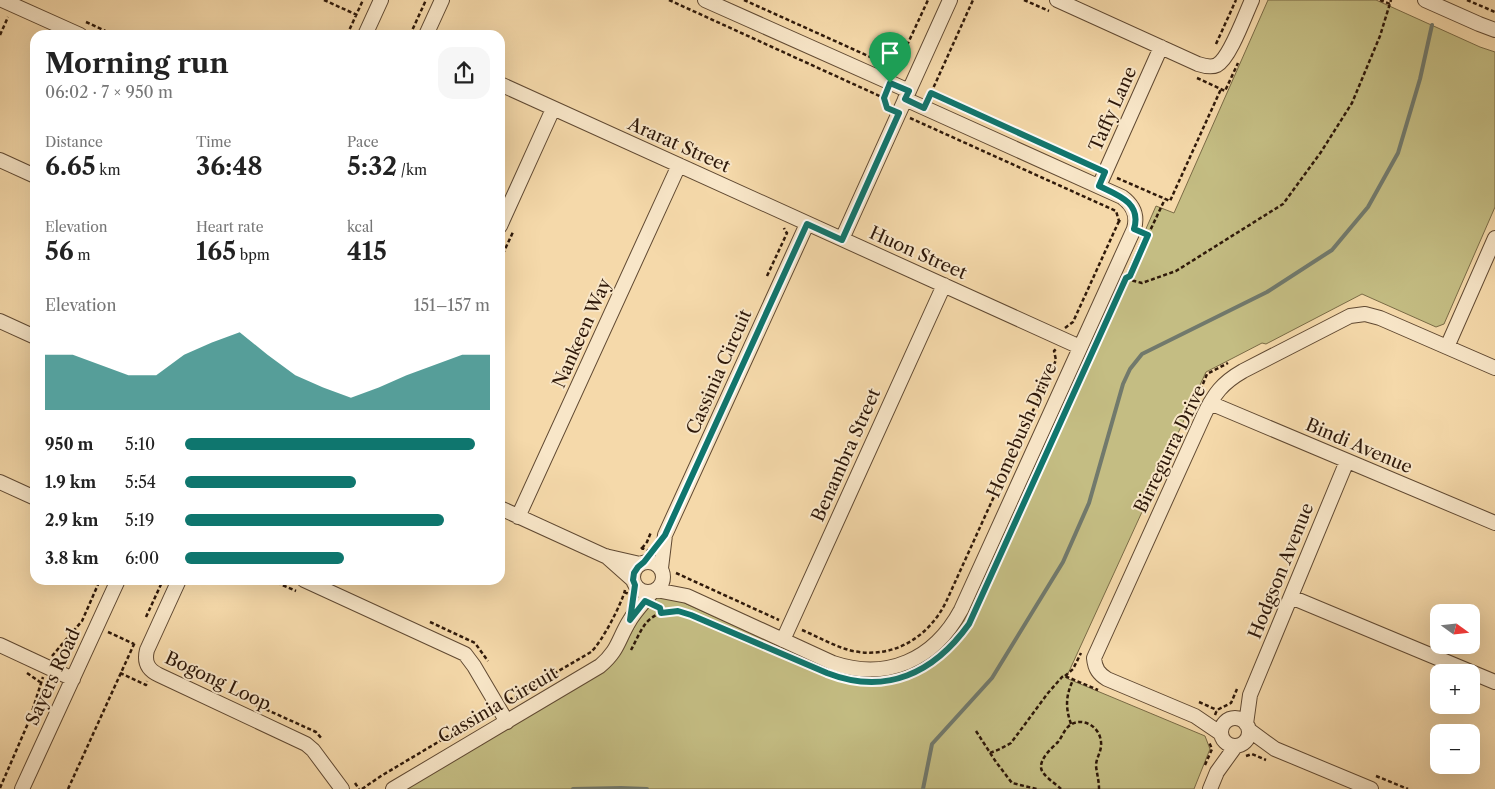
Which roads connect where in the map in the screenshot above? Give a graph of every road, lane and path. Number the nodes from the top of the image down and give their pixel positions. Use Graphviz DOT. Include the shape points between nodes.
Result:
graph roads {
  1 [pos="1,0"];
  2 [pos="324,0"];
  3 [pos="363,0"];
  4 [pos="381,0"];
  5 [pos="426,0"];
  6 [pos="442,0"];
  7 [pos="669,0"];
  8 [pos="705,0"];
  9 [pos="744,0"];
  10 [pos="928,0"];
  11 [pos="950,0"];
  12 [pos="973,0"];
  13 [pos="1057,0"];
  14 [pos="1236,0"];
  15 [pos="1252,0"];
  16 [pos="1380,0"];
  17 [pos="1391,0"];
  18 [pos="1425,0"];
  19 [pos="1467,0"];
  20 [pos="1390,4"];
  21 [pos="1495,12"];
  22 [pos="357,15"];
  23 [pos="69,30"];
  24 [pos="350,30"];
  25 [pos="367,30"];
  26 [pos="412,30"];
  27 [pos="428,30"];
  28 [pos="1495,30"];
  29 [pos="1215,47"];
  30 [pos="1162,48"];
  31 [pos="897,69"];
  32 [pos="890,83"];
  33 [pos="505,86"];
  34 [pos="1221,89"];
  35 [pos="931,93"];
  36 [pos="907,95"];
  37 [pos="884,98"];
  38 [pos="924,108"];
  39 [pos="553,109"];
  40 [pos="899,113"];
  41 [pos="918,122"];
  42 [pos="0,160"];
  43 [pos="679,165"];
  44 [pos="1105,172"];
  45 [pos="30,174"];
  46 [pos="1099,186"];
  47 [pos="1165,199"];
  48 [pos="505,215"];
  49 [pos="1119,221"];
  50 [pos="776,224"];
  51 [pos="807,224"];
  52 [pos="1134,229"];
  53 [pos="1148,235"];
  54 [pos="1495,238"];
  55 [pos="842,240"];
  56 [pos="767,277"];
  57 [pos="1126,278"];
  58 [pos="944,286"];
  59 [pos="1122,287"];
  60 [pos="0,321"];
  61 [pos="30,335"];
  62 [pos="1060,339"];
  63 [pos="1080,347"];
  64 [pos="1447,348"];
  65 [pos="1495,368"];
  66 [pos="1210,403"];
  67 [pos="1347,461"];
  68 [pos="0,482"];
  69 [pos="30,496"];
  70 [pos="505,510"];
  71 [pos="518,517"];
  72 [pos="1495,523"];
  73 [pos="655,525"];
  74 [pos="648,574"];
  75 [pos="116,585"];
  76 [pos="161,585"];
  77 [pos="176,585"];
  78 [pos="301,586"];
  79 [pos="1291,597"];
  80 [pos="661,613"];
  81 [pos="145,620"];
  82 [pos="790,624"];
  83 [pos="716,625"];
  84 [pos="137,636"];
  85 [pos="783,640"];
  86 [pos="0,645"];
  87 [pos="628,654"];
  88 [pos="73,679"];
  89 [pos="1073,680"];
  90 [pos="1495,682"];
  91 [pos="1238,685"];
  92 [pos="1100,691"];
  93 [pos="1250,695"];
  94 [pos="1198,702"];
  95 [pos="254,704"];
  96 [pos="1196,716"];
  97 [pos="1222,716"];
  98 [pos="507,722"];
  99 [pos="1072,724"];
  100 [pos="1248,727"];
  101 [pos="976,731"];
  102 [pos="1216,735"];
  103 [pos="326,744"];
  104 [pos="1236,749"];
  105 [pos="990,753"];
  106 [pos="1272,755"];
  107 [pos="1218,772"];
  108 [pos="1202,773"];
  109 [pos="348,785"];
  110 [pos="1356,786"];
  111 [pos="22,789"];
  112 [pos="68,789"];
  113 [pos="359,789"];
  114 [pos="393,789"];
  115 [pos="1037,789"];
  116 [pos="1061,789"];
  117 [pos="1099,789"];
  118 [pos="1210,789"];
  119 [pos="1371,789"];
  1 -- 23 [label="street"];
  2 -- 22 [label="path"];
  3 -- 22 [label="path"];
  4 -- 25 [label="street"];
  5 -- 26 [label="path"];
  6 -- 27 [label="street"];
  7 -- 37 [label="path"];
  8 -- 32 [label="street"];
  9 -- 31 [label="path"];
  10 -- 31 [label="path"];
  11 -- 36 [label="street, Huon Street"];
  12 -- 35 [label="path"];
  13 -- 30 [label="street"];
  14 -- 29 [label="path"];
  15 -- 30 [label="street" via="1228,52 1215,66 1202,65"];
  16 -- 20 [label="path"];
  17 -- 20 [label="path"];
  18 -- 28 [label="street"];
  19 -- 21 [label="path"];
  20 -- 57 [label="path" via="1352,103 1282,204 1176,271 1142,283"];
  22 -- 24 [label="path"];
  30 -- 44 [label="street, Taffy Lane"];
  31 -- 32 [label="path"];
  32 -- 36 [label="street"];
  32 -- 37 [label="path"];
  33 -- 39 [label="street, Ararat Street"];
  34 -- 47 [label="path" via="1170,201"];
  35 -- 38 [label="path"];
  35 -- 44 [label="path"];
  36 -- 38 [label="street"];
  36 -- 40 [label="street, Huon Street"];
  37 -- 40 [label="path" via="887,108"];
  38 -- 41 [label="path"];
  38 -- 46 [label="street"];
  39 -- 43 [label="street, Ararat Street"];
  39 -- 48 [label="street"];
  40 -- 41 [label="path"];
  40 -- 55 [label="street, Huon Street"];
  41 -- 49 [label="path" via="1116,211"];
  42 -- 45 [label="street"];
  43 -- 51 [label="street, Ararat Street"];
  43 -- 71 [label="street, Nankeen Way"];
  44 -- 46 [label="street, Taffy Lane"];
  44 -- 47 [label="path"];
  46 -- 52 [label="street" via="1122,197 1132,206"];
  47 -- 53 [label="path"];
  49 -- 52 [label="path"];
  49 -- 62 [label="path" via="1073,322 1066,326"];
  50 -- 56 [label="path" via="785,228 787,233"];
  51 -- 55 [label="street, Ararat Street"];
  51 -- 74 [label="street, Cassinia Circuit"];
  52 -- 53 [label="path"];
  52 -- 63 [label="street, Homebush Drive"];
  53 -- 57 [label="path" via="1130,276"];
  54 -- 64 [label="street"];
  55 -- 58 [label="street, Huon Street"];
  57 -- 59 [label="path"];
  58 -- 62 [label="street, Huon Street"];
  58 -- 82 [label="street, Benambra Street"];
  60 -- 61 [label="street"];
  62 -- 63 [label="street, Huon Street"];
  62 -- 82 [label="path" via="1054,351 1056,360 946,602 925,631 898,649 873,653 844,648"];
  63 -- 85 [label="street, Homebush Drive" via="961,610 943,638 912,660 874,670 838,664"];
  64 -- 65 [label="street, Birregurra Drive"];
  64 -- 66 [label="street, Birregurra Drive" via="1380,318 1365,314 1350,316 1234,377"];
  66 -- 67 [label="street, Bindi Avenue"];
  66 -- 96 [label="street, Birregurra Drive" via="1094,658 1099,673 1107,679"];
  67 -- 72 [label="street, Bindi Avenue"];
  67 -- 79 [label="street, Hodgson Avenue"];
  68 -- 69 [label="street"];
  70 -- 71 [label="street, Homebush Drive"];
  71 -- 74 [label="street, Homebush Drive"];
  73 -- 74 [label="path" via="647,542"];
  74 -- 74 [label="path" via="624,592 619,580"];
  74 -- 80 [label="path"];
  74 -- 82 [label="path"];
  74 -- 85 [label="street, Homebush Drive" via="687,596"];
  74 -- 98 [label="street, Cassinia Circuit" via="630,620 611,656 600,666"];
  75 -- 88 [label="street, Sayers Road"];
  76 -- 81 [label="path"];
  77 -- 109 [label="street, Bogong Loop" via="147,650 149,668 306,744"];
  78 -- 98 [label="street" via="464,654"];
  79 -- 90 [label="street"];
  79 -- 93 [label="street, Hodgson Avenue"];
  80 -- 83 [label="path" via="684,612"];
  80 -- 87 [label="path" via="646,624"];
  82 -- 85 [label="street, Benambra Street"];
  84 -- 112 [label="path"];
  86 -- 88 [label="street"];
  88 -- 111 [label="street, Sayers Road"];
  89 -- 92 [label="path"];
  89 -- 99 [label="path" via="1066,703"];
  89 -- 105 [label="path" via="1065,676 1060,679 1011,743"];
  91 -- 97 [label="path"];
  93 -- 97 [label="street, Hodgson Avenue"];
  93 -- 100 [label="street, Hodgson Avenue"];
  94 -- 97 [label="path"];
  95 -- 103 [label="path" via="316,732"];
  96 -- 97 [label="street"];
  96 -- 102 [label="street"];
  97 -- 100 [label="street" via="1240,719"];
  97 -- 102 [label="street, Hodgson Avenue" via="1222,726"];
  98 -- 114 [label="street, Cassinia Circuit"];
  99 -- 116 [label="path" via="1041,765 1044,774"];
  99 -- 117 [label="path" via="1088,724 1100,736 1102,747 1096,764"];
  100 -- 104 [label="street, Hodgson Avenue" via="1248,738"];
  100 -- 106 [label="street"];
  101 -- 105 [label="path"];
  102 -- 104 [label="street"];
  102 -- 107 [label="street"];
  102 -- 108 [label="path"];
  104 -- 106 [label="street"];
  104 -- 106 [label="path" via="1238,759 1252,754"];
  104 -- 107 [label="street"];
  105 -- 115 [label="path" via="1012,784"];
  106 -- 110 [label="street"];
  107 -- 118 [label="street"];
  109 -- 113 [label="path"];
  110 -- 119 [label="street"];
}
